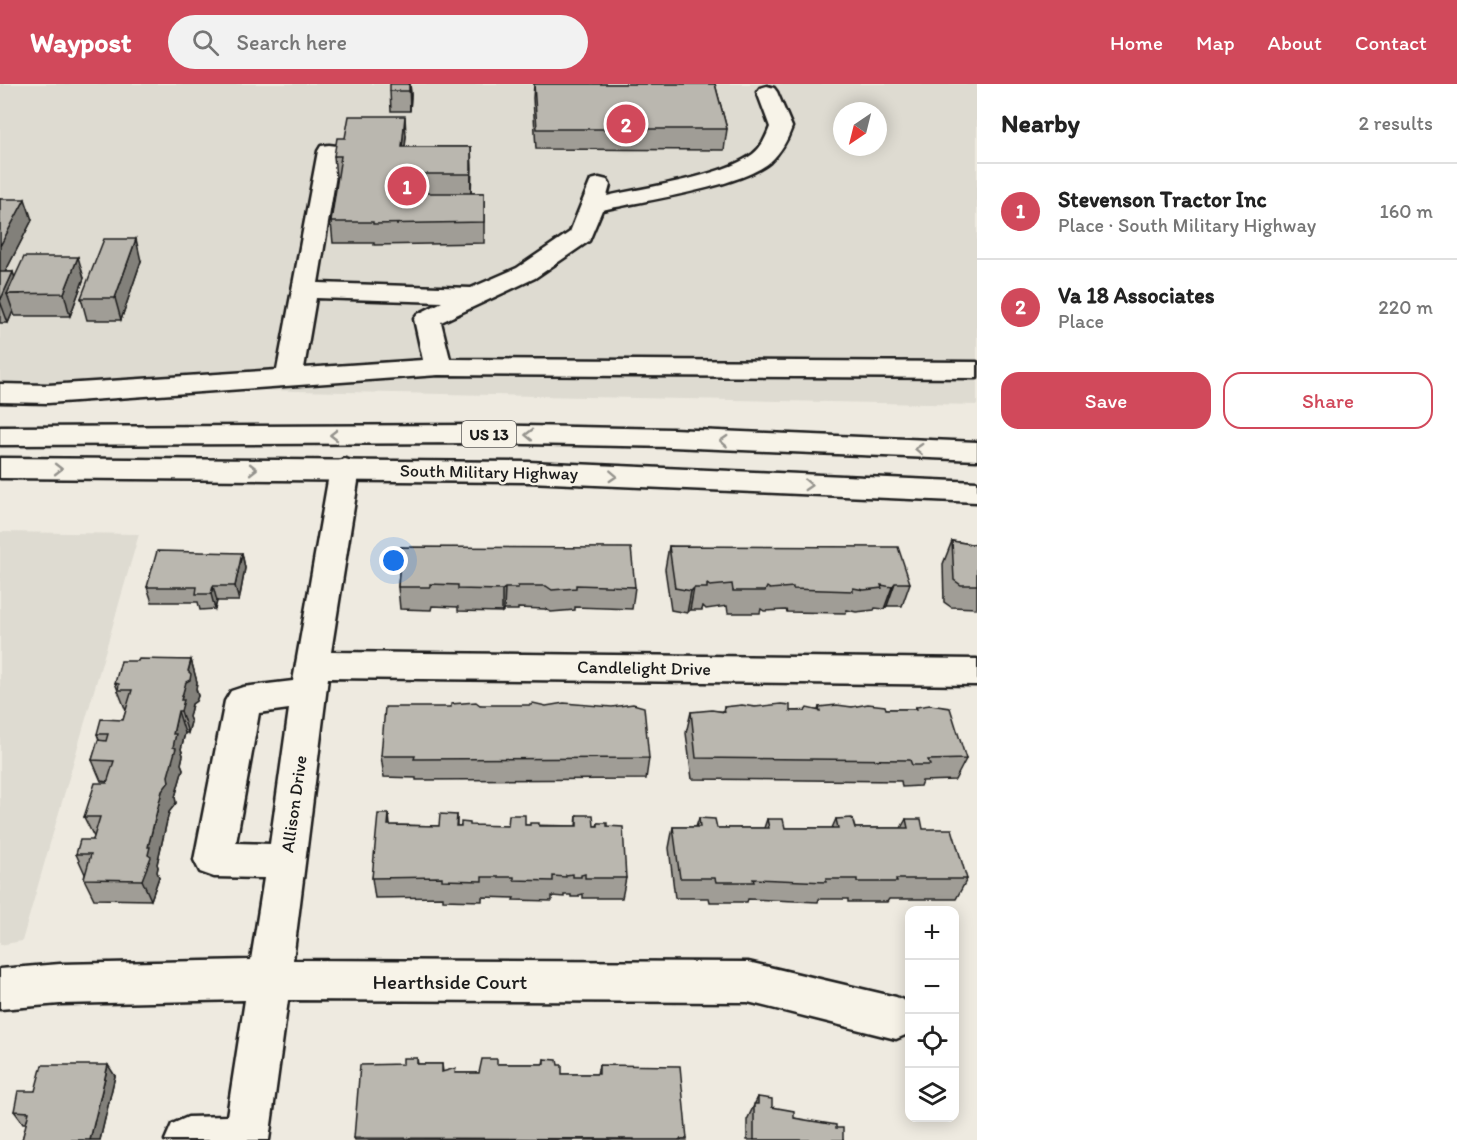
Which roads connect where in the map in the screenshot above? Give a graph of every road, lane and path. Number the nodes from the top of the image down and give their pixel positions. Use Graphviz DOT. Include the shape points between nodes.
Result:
graph roads {
  1 [pos="767,92"];
  2 [pos="329,151"];
  3 [pos="304,290"];
  4 [pos="475,295"];
  5 [pos="438,367"];
  6 [pos="977,370"];
  7 [pos="289,378"];
  8 [pos="0,393"];
  9 [pos="0,436"];
  10 [pos="977,452"];
  11 [pos="0,468"];
  12 [pos="345,469"];
  13 [pos="977,492"];
  14 [pos="977,672"];
  15 [pos="310,679"];
  16 [pos="286,861"];
  17 [pos="268,980"];
  18 [pos="0,989"];
  19 [pos="896,1018"];
  20 [pos="246,1139"];
  21 [pos="188,1140"];
  1 -- 4 [label="main road" via="781,127 776,143 761,158 731,174 595,196 580,236 526,273"];
  2 -- 3 [label="main road"];
  3 -- 4 [label="main road"];
  3 -- 7 [label="main road"];
  4 -- 5 [label="main road" via="428,319"];
  5 -- 6 [label="main road"];
  5 -- 7 [label="main road"];
  7 -- 8 [label="main road" via="48,394"];
  10 -- 9 [label="main road, South Military Highway / US 13, one-way" via="480,434"];
  11 -- 12 [label="main road, South Military Highway / US 13, one-way"];
  12 -- 13 [label="main road, South Military Highway / US 13, one-way" via="528,472"];
  12 -- 15 [label="main road, Allison Drive"];
  14 -- 15 [label="main road, Candlelight Drive"];
  15 -- 16 [label="main road, Allison Drive"];
  15 -- 16 [label="main road, Candlelight Drive" via="243,701 214,860"];
  16 -- 17 [label="main road, Allison Drive"];
  17 -- 18 [label="main road, Hearthside Court"];
  17 -- 19 [label="main road, Hearthside Court" via="748,982"];
  17 -- 20 [label="main road, Allison Drive"];
  20 -- 21 [label="main road"];
}
